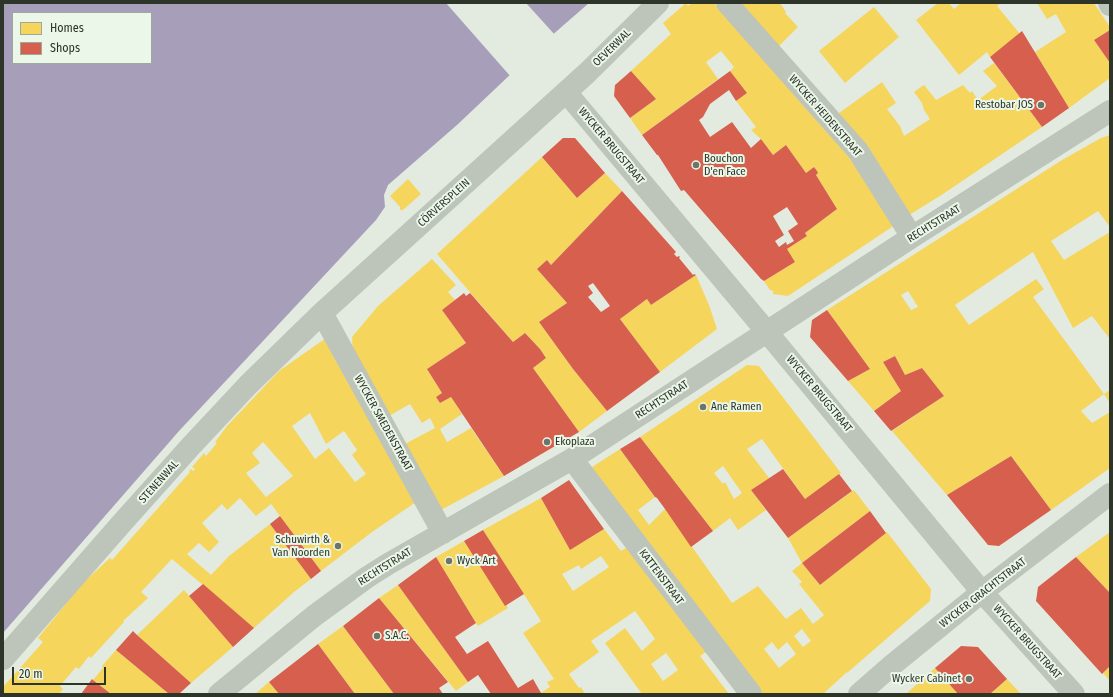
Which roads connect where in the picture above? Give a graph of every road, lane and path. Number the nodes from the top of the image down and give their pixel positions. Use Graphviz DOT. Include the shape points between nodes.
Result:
graph roads {
  1 [pos="658,3"];
  2 [pos="727,3"];
  3 [pos="566,92"];
  4 [pos="1110,112"];
  5 [pos="912,237"];
  6 [pos="322,313"];
  7 [pos="767,332"];
  8 [pos="572,459"];
  9 [pos="1110,494"];
  10 [pos="443,533"];
  11 [pos="982,592"];
  12 [pos="3,659"];
  13 [pos="219,694"];
  14 [pos="752,694"];
  15 [pos="859,694"];
  16 [pos="1074,694"];
  1 -- 3 [label="street, OEVERWAL"];
  2 -- 5 [label="street, WYCKER HEIDENSTRAAT" via="858,151"];
  3 -- 6 [label="street, CÖRVERSPLEIN"];
  3 -- 7 [label="street, WYCKER BRUGSTRAAT"];
  4 -- 5 [label="street, RECHTSTRAAT"];
  5 -- 7 [label="street, RECHTSTRAAT"];
  6 -- 10 [label="street, WYCKER SMEDENSTRAAT"];
  6 -- 12 [label="street, STENENWAL" via="248,385 190,447"];
  7 -- 8 [label="street, RECHTSTRAAT"];
  7 -- 11 [label="street, WYCKER BRUGSTRAAT"];
  8 -- 10 [label="street, RECHTSTRAAT"];
  8 -- 14 [label="street, KATTENSTRAAT"];
  9 -- 11 [label="street, WYCKER GRACHTSTRAAT"];
  10 -- 13 [label="street, RECHTSTRAAT" via="355,586"];
  11 -- 15 [label="street, WYCKER GRACHTSTRAAT"];
  11 -- 16 [label="street, WYCKER BRUGSTRAAT"];
}
